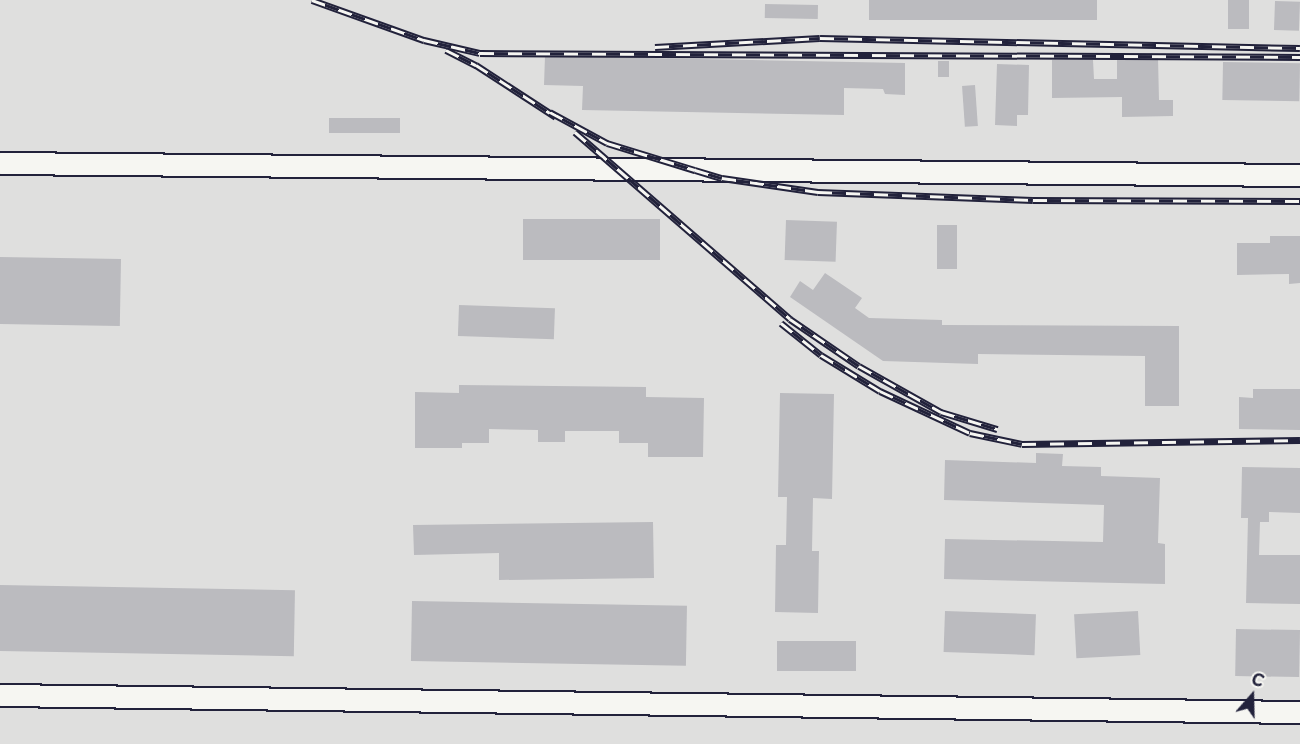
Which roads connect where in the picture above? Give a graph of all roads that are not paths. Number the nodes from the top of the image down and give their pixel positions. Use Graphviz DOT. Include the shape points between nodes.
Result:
graph roads {
  1 [pos="0,163"];
  2 [pos="1300,176"];
  3 [pos="0,695"];
  4 [pos="1300,712"];
  1 -- 2 [label="lane"];
  3 -- 4 [label="lane"];
}
